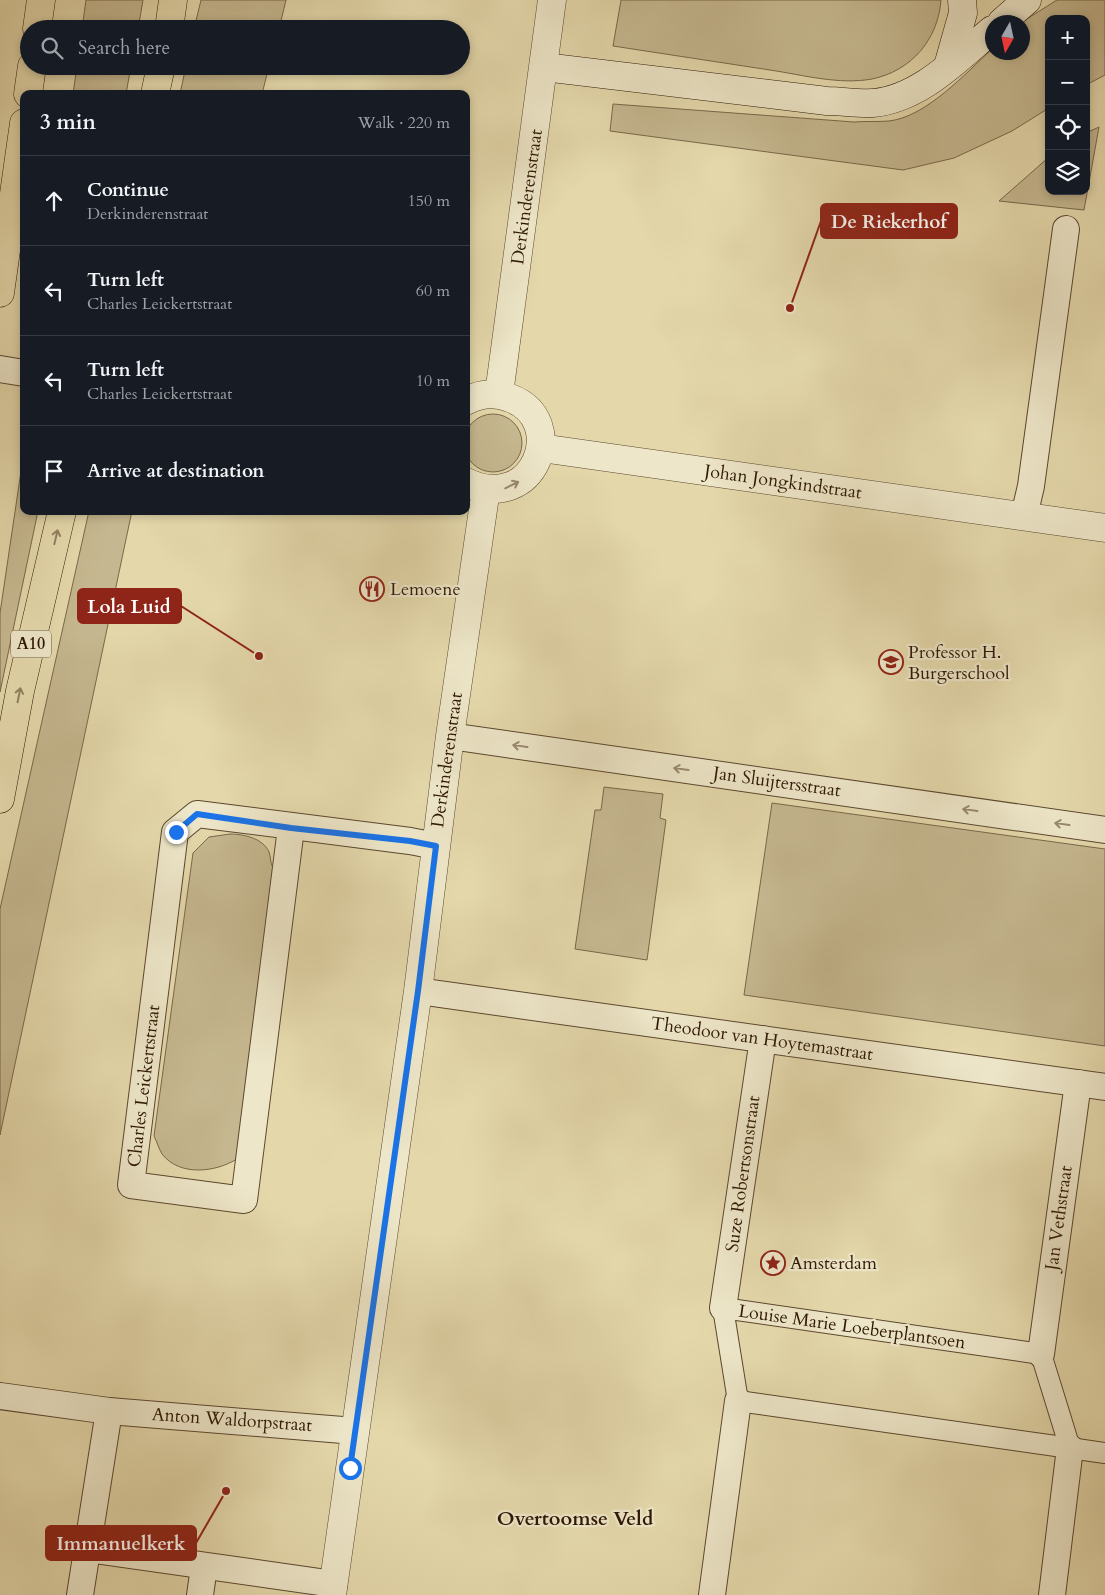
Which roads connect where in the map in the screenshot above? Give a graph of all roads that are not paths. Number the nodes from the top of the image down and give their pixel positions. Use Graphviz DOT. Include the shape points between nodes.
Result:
graph roads {
  1 [pos="41,0"];
  2 [pos="173,0"];
  3 [pos="552,0"];
  4 [pos="962,0"];
  5 [pos="1027,0"];
  6 [pos="1010,15"];
  7 [pos="38,20"];
  8 [pos="170,20"];
  9 [pos="985,36"];
  10 [pos="948,66"];
  11 [pos="544,67"];
  12 [pos="31,75"];
  13 [pos="159,75"];
  14 [pos="29,90"];
  15 [pos="156,90"];
  16 [pos="20,151"];
  17 [pos="1066,229"];
  18 [pos="0,293"];
  19 [pos="0,369"];
  20 [pos="20,372"];
  21 [pos="499,394"];
  22 [pos="470,399"];
  23 [pos="541,448"];
  24 [pos="476,486"];
  25 [pos="61,515"];
  26 [pos="1024,516"];
  27 [pos="1105,528"];
  28 [pos="450,736"];
  29 [pos="0,799"];
  30 [pos="291,828"];
  31 [pos="1105,830"];
  32 [pos="436,846"];
  33 [pos="418,991"];
  34 [pos="763,1039"];
  35 [pos="1078,1083"];
  36 [pos="1105,1087"];
  37 [pos="723,1308"];
  38 [pos="1041,1354"];
  39 [pos="0,1396"];
  40 [pos="738,1401"];
  41 [pos="109,1411"];
  42 [pos="356,1431"];
  43 [pos="1070,1448"];
  44 [pos="1105,1453"];
  45 [pos="87,1549"];
  46 [pos="204,1567"];
  47 [pos="333,1589"];
  48 [pos="80,1595"];
  49 [pos="200,1595"];
  50 [pos="712,1595"];
  51 [pos="1052,1595"];
  1 -- 7 [label="highway"];
  2 -- 8 [label="highway"];
  3 -- 11 [label="street, Derkinderenstraat"];
  4 -- 10 [label="street" via="963,13"];
  5 -- 6 [label="street"];
  9 -- 10 [label="street"];
  10 -- 11 [label="street" via="903,96 873,103 827,101"];
  11 -- 21 [label="street, Derkinderenstraat"];
  12 -- 14 [label="highway"];
  13 -- 15 [label="highway"];
  16 -- 18 [label="highway"];
  17 -- 26 [label="street" via="1032,486"];
  19 -- 20 [label="street"];
  21 -- 22 [label="street" via="483,394"];
  21 -- 23 [label="street" via="520,401 532,412 540,429"];
  24 -- 23 [label="street, one-way" via="503,489 517,484 530,473"];
  23 -- 26 [label="street, Johan Jongkindstraat"];
  24 -- 28 [label="street, Derkinderenstraat"];
  29 -- 25 [label="highway, A10, one-way" via="20,691"];
  26 -- 27 [label="street, Johan Jongkindstraat"];
  31 -- 28 [label="street, Jan Sluijtersstraat, one-way"];
  28 -- 32 [label="street, Derkinderenstraat"];
  30 -- 30 [label="street, Charles Leickertstraat" via="244,1200 131,1185 176,832 197,814"];
  30 -- 32 [label="street, Charles Leickertstraat"];
  32 -- 33 [label="street, Derkinderenstraat"];
  33 -- 34 [label="street, Theodoor van Hoytemastraat"];
  33 -- 42 [label="street, Derkinderenstraat"];
  34 -- 35 [label="street, Theodoor van Hoytemastraat"];
  34 -- 37 [label="street, Suze Robertsonstraat"];
  35 -- 36 [label="street, Theodoor van Hoytemastraat"];
  35 -- 38 [label="street, Jan Vethstraat"];
  37 -- 38 [label="street, Louise Marie Loeberplantsoen"];
  37 -- 40 [label="street, Louise Marie Loeberplantsoen"];
  38 -- 43 [label="street"];
  39 -- 41 [label="street, Anton Waldorpstraat"];
  40 -- 43 [label="street"];
  40 -- 50 [label="street"];
  41 -- 42 [label="street, Anton Waldorpstraat"];
  41 -- 45 [label="street"];
  42 -- 47 [label="street, Derkinderenstraat"];
  43 -- 44 [label="street"];
  43 -- 51 [label="street"];
  45 -- 46 [label="street"];
  45 -- 48 [label="street"];
  46 -- 47 [label="street"];
  46 -- 49 [label="street"];
}
